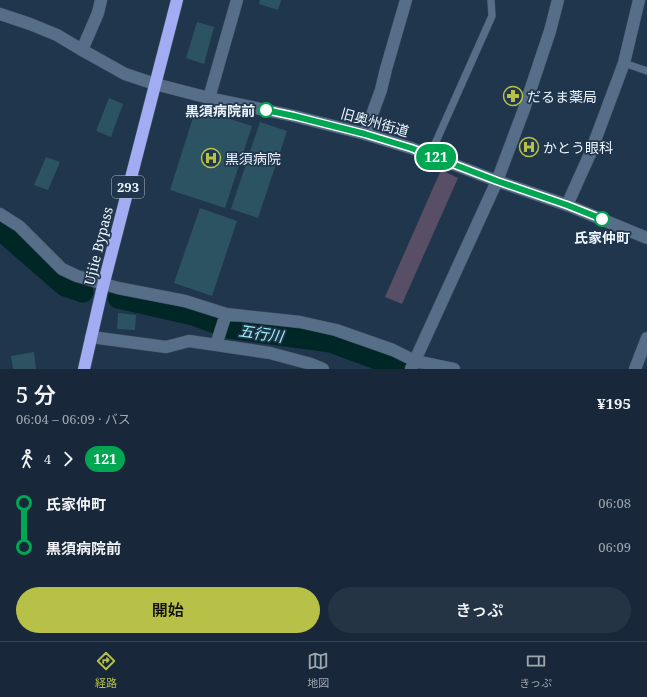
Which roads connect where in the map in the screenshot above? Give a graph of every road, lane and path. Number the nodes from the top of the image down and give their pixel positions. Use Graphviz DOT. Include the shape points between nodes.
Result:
graph roads {
  1 [pos="101,0"];
  2 [pos="177,0"];
  3 [pos="237,0"];
  4 [pos="406,0"];
  5 [pos="491,0"];
  6 [pos="558,0"];
  7 [pos="639,0"];
  8 [pos="0,14"];
  9 [pos="82,50"];
  10 [pos="624,63"];
  11 [pos="647,71"];
  12 [pos="155,84"];
  13 [pos="210,98"];
  14 [pos="365,134"];
  15 [pos="430,155"];
  16 [pos="497,181"];
  17 [pos="567,205"];
  18 [pos="0,214"];
  19 [pos="647,238"];
  20 [pos="103,284"];
  21 [pos="225,316"];
  22 [pos="91,337"];
  23 [pos="647,338"];
  24 [pos="216,345"];
  25 [pos="644,355"];
  26 [pos="413,365"];
  27 [pos="84,369"];
  28 [pos="323,369"];
  29 [pos="454,369"];
  30 [pos="635,369"];
  1 -- 9 [label="street"];
  2 -- 12 [label="highway, 293"];
  3 -- 13 [label="street"];
  4 -- 14 [label="street" via="381,90"];
  5 -- 15 [label="lane" via="492,16"];
  6 -- 16 [label="street" via="523,112"];
  7 -- 10 [label="street"];
  8 -- 9 [label="street, 旧奥州街道" via="57,35"];
  9 -- 12 [label="street, 旧奥州街道" via="125,74"];
  10 -- 11 [label="lane"];
  10 -- 17 [label="street" via="590,154"];
  12 -- 13 [label="street, 旧奥州街道"];
  12 -- 20 [label="highway, Ujiie Bypass / 293"];
  13 -- 14 [label="street, 旧奥州街道"];
  14 -- 15 [label="street, 旧奥州街道"];
  15 -- 16 [label="street, 旧奥州街道"];
  16 -- 17 [label="street, 旧奥州街道"];
  16 -- 26 [label="street"];
  17 -- 19 [label="street, 旧奥州街道"];
  18 -- 20 [label="street" via="19,226 62,269"];
  20 -- 21 [label="street" via="185,301"];
  20 -- 22 [label="highway, Ujiie Bypass / 293"];
  21 -- 24 [label="street"];
  21 -- 26 [label="street" via="300,322 336,330 392,350"];
  22 -- 24 [label="street" via="166,347 189,341"];
  22 -- 27 [label="highway, Ujiie Bypass / 293"];
  23 -- 25 [label="street"];
  24 -- 28 [label="street" via="270,353"];
  25 -- 30 [label="street"];
  26 -- 29 [label="street"];
}
